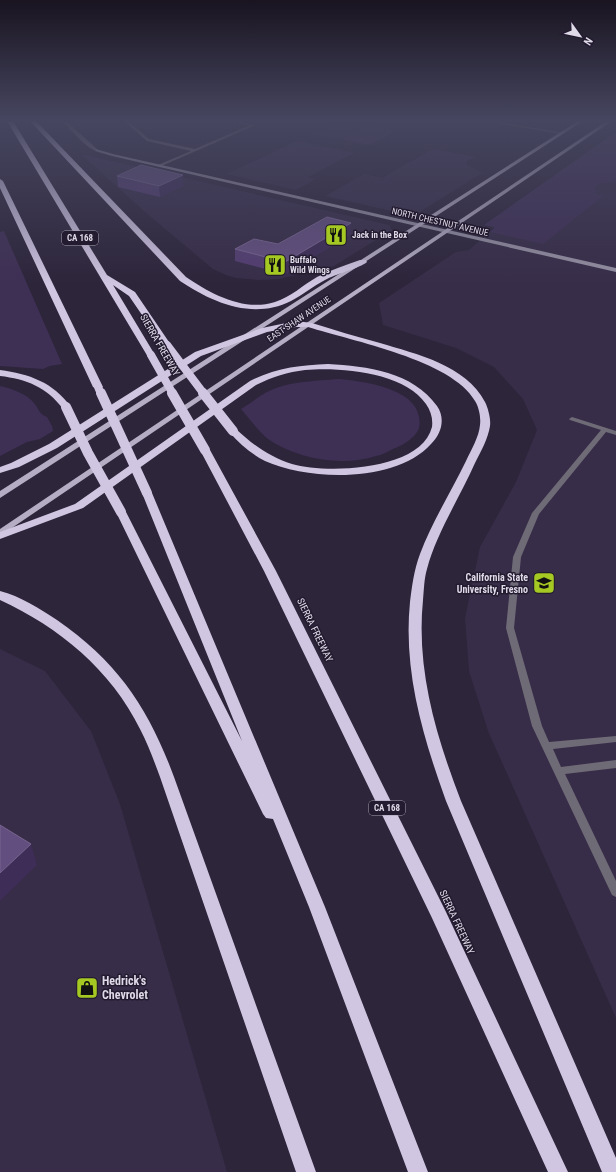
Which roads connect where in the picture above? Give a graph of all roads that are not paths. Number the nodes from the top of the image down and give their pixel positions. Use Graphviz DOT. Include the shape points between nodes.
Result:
graph roads {
  1 [pos="43,176"];
  2 [pos="85,176"];
  3 [pos="202,176"];
  4 [pos="496,176"];
  5 [pos="529,176"];
  6 [pos="0,181"];
  7 [pos="419,225"];
  8 [pos="447,231"];
  9 [pos="363,262"];
  10 [pos="616,270"];
  11 [pos="102,274"];
  12 [pos="309,325"];
  13 [pos="251,334"];
  14 [pos="0,373"];
  15 [pos="572,419"];
  16 [pos="605,429"];
  17 [pos="616,433"];
  18 [pos="0,470"];
  19 [pos="0,496"];
  20 [pos="0,533"];
  21 [pos="0,536"];
  22 [pos="0,595"];
  23 [pos="616,739"];
  24 [pos="546,746"];
  25 [pos="616,764"];
  26 [pos="558,771"];
  27 [pos="616,892"];
  28 [pos="317,907"];
  29 [pos="306,1172"];
  30 [pos="418,1172"];
  31 [pos="558,1172"];
  32 [pos="612,1172"];
  1 -- 11 [label="highway, SIERRA FREEWAY / CA 168"];
  2 -- 9 [label="highway" via="183,279 209,296 251,307 276,305 325,276"];
  3 -- 7 [label="street, NORTH CHESTNUT AVENUE"];
  4 -- 7 [label="main road, EAST SHAW AVENUE"];
  5 -- 8 [label="main road, EAST SHAW AVENUE"];
  6 -- 28 [label="highway, bridge" via="147,493"];
  7 -- 8 [label="street, NORTH CHESTNUT AVENUE"];
  7 -- 9 [label="main road, EAST SHAW AVENUE"];
  8 -- 10 [label="street, NORTH CHESTNUT AVENUE"];
  8 -- 12 [label="main road, EAST SHAW AVENUE"];
  9 -- 13 [label="main road, EAST SHAW AVENUE"];
  11 -- 21 [label="highway, bridge" via="132,294 167,345 233,431 250,449 304,470 342,472 381,467 411,456 434,434 438,422 435,410 427,398 389,376 329,367 280,372 253,383 79,506"];
  11 -- 31 [label="highway, SIERRA FREEWAY / CA 168, bridge" via="205,450 270,571 440,917"];
  12 -- 13 [label="highway" via="281,326"];
  12 -- 20 [label="main road, EAST SHAW AVENUE"];
  12 -- 32 [label="highway" via="407,354 434,365 461,380 473,392 482,407 485,418 482,436 431,542 419,575 414,611 414,652 418,685 449,790"];
  13 -- 18 [label="highway" via="198,354 53,446"];
  13 -- 19 [label="main road, EAST SHAW AVENUE"];
  14 -- 28 [label="highway, bridge" via="24,377 44,385 57,394 66,407 121,512"];
  15 -- 16 [label="street"];
  16 -- 17 [label="street"];
  16 -- 24 [label="street" via="536,513 517,556 510,628 537,726"];
  22 -- 29 [label="highway" via="40,615 100,662 125,693 147,727 167,777"];
  23 -- 24 [label="street"];
  24 -- 26 [label="street"];
  25 -- 26 [label="street"];
  26 -- 27 [label="street"];
  28 -- 30 [label="highway"];
}
